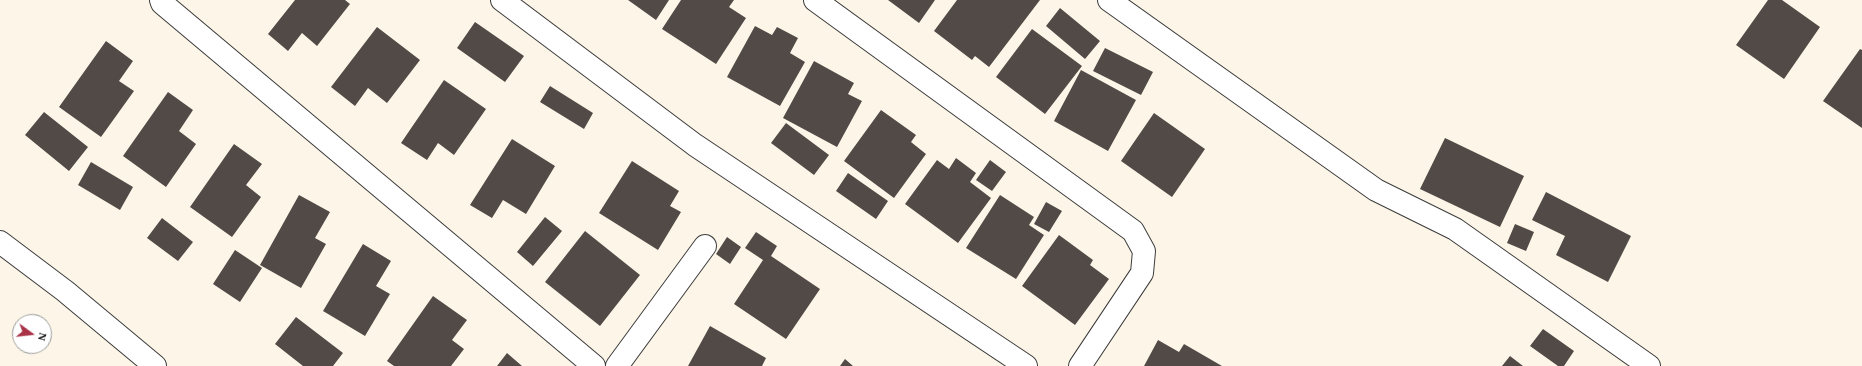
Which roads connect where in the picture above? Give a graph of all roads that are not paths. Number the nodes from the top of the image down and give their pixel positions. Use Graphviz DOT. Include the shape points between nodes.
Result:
graph roads {
  1 [pos="161,0"];
  2 [pos="502,0"];
  3 [pos="815,0"];
  4 [pos="1109,0"];
  5 [pos="0,242"];
  6 [pos="705,246"];
  7 [pos="155,366"];
  8 [pos="594,366"];
  9 [pos="618,366"];
  10 [pos="1026,366"];
  11 [pos="1080,366"];
  12 [pos="1649,366"];
  1 -- 8 [label="street"];
  2 -- 10 [label="street" via="695,145"];
  3 -- 11 [label="street" via="1133,231 1144,251 1142,273"];
  4 -- 12 [label="street" via="1376,190 1455,229"];
  5 -- 7 [label="street" via="65,291"];
  6 -- 9 [label="street"];
}
